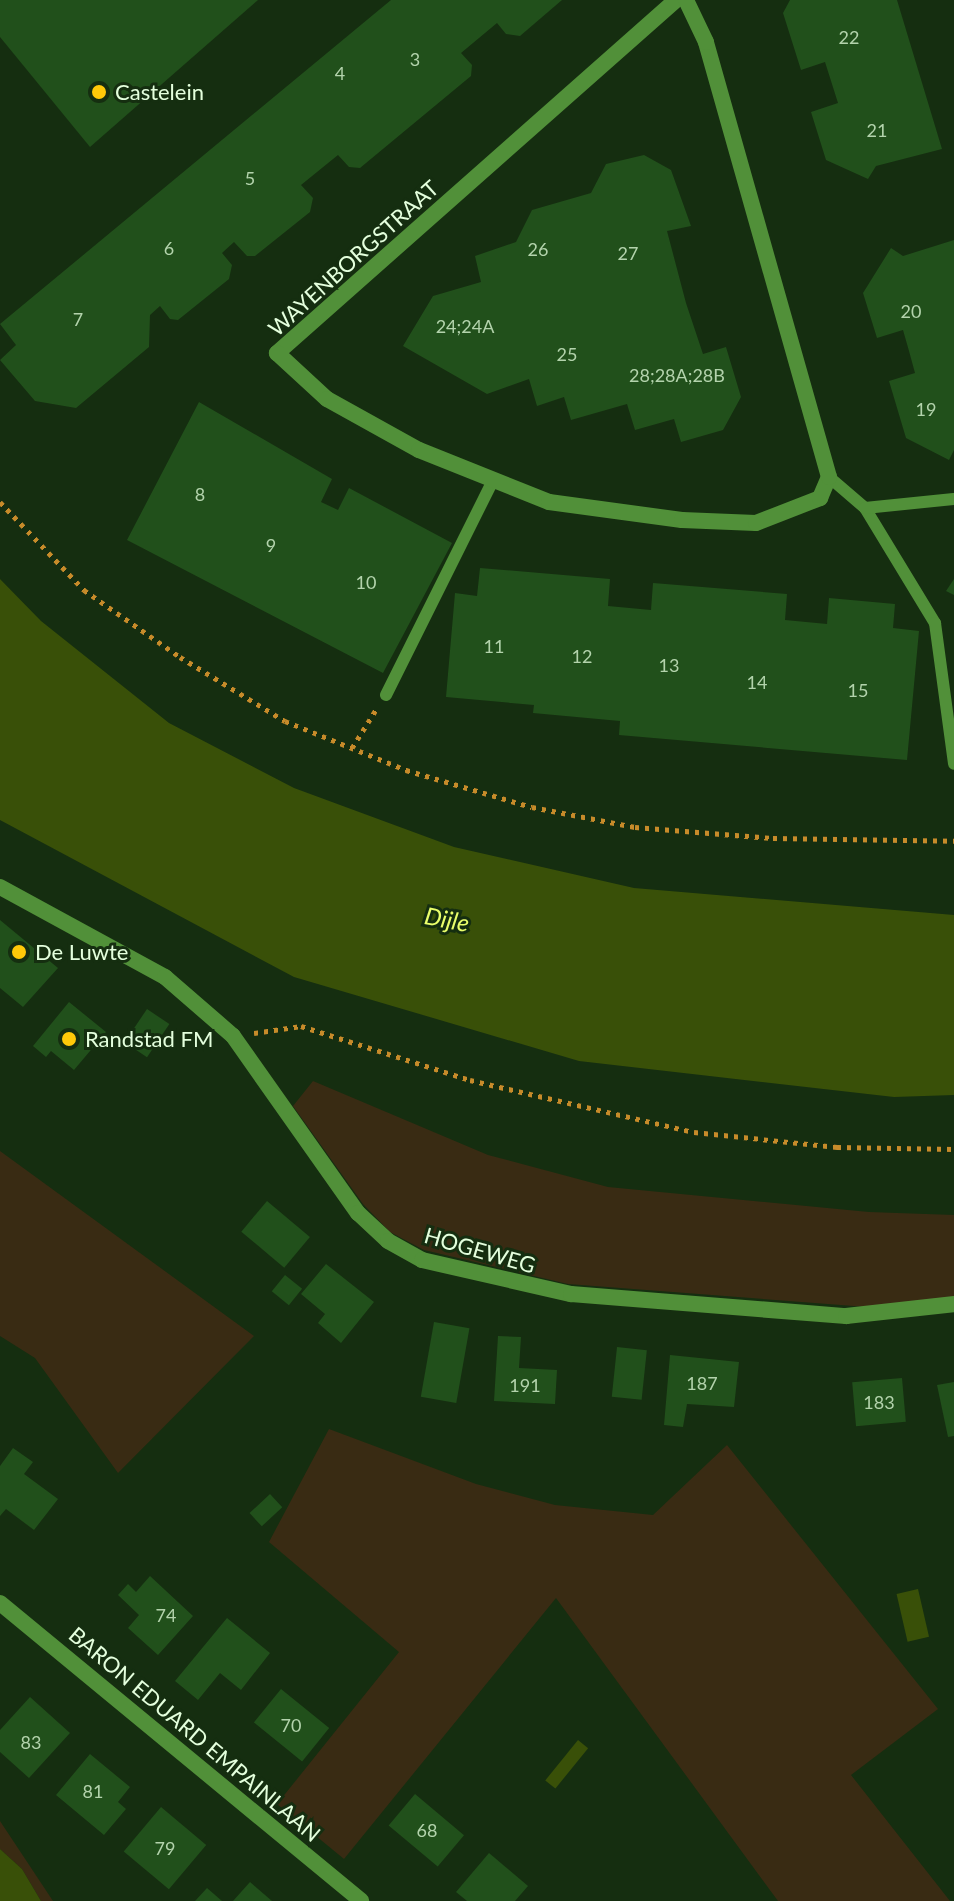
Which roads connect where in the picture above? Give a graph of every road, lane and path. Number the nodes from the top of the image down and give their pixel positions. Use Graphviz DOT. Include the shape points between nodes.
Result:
graph roads {
  1 [pos="676,0"];
  2 [pos="686,0"];
  3 [pos="829,477"];
  4 [pos="493,480"];
  5 [pos="954,499"];
  6 [pos="0,502"];
  7 [pos="865,508"];
  8 [pos="386,695"];
  9 [pos="352,748"];
  10 [pos="954,764"];
  11 [pos="954,841"];
  12 [pos="0,887"];
  13 [pos="233,1036"];
  14 [pos="954,1149"];
  15 [pos="954,1304"];
  16 [pos="0,1603"];
  17 [pos="361,1901"];
  1 -- 4 [label="street, WAYENBORGSTRAAT" via="277,353 327,399 419,450"];
  2 -- 3 [label="street" via="706,42"];
  3 -- 4 [label="street, WAYENBORGSTRAAT" via="820,498 756,523 682,520 549,502"];
  3 -- 7 [label="lane"];
  4 -- 8 [label="lane"];
  5 -- 7 [label="lane"];
  6 -- 9 [label="path" via="84,590 285,721"];
  7 -- 10 [label="lane" via="935,623"];
  8 -- 9 [label="path"];
  9 -- 11 [label="path" via="406,770 532,807 635,827 773,838"];
  12 -- 13 [label="street, HOGEWEG" via="165,977"];
  13 -- 14 [label="path" via="301,1026 470,1080 694,1132 837,1147"];
  13 -- 15 [label="street, HOGEWEG" via="358,1213 388,1241 422,1260 571,1294 846,1316"];
  16 -- 17 [label="street, BARON EDUARD EMPAINLAAN"];
}
